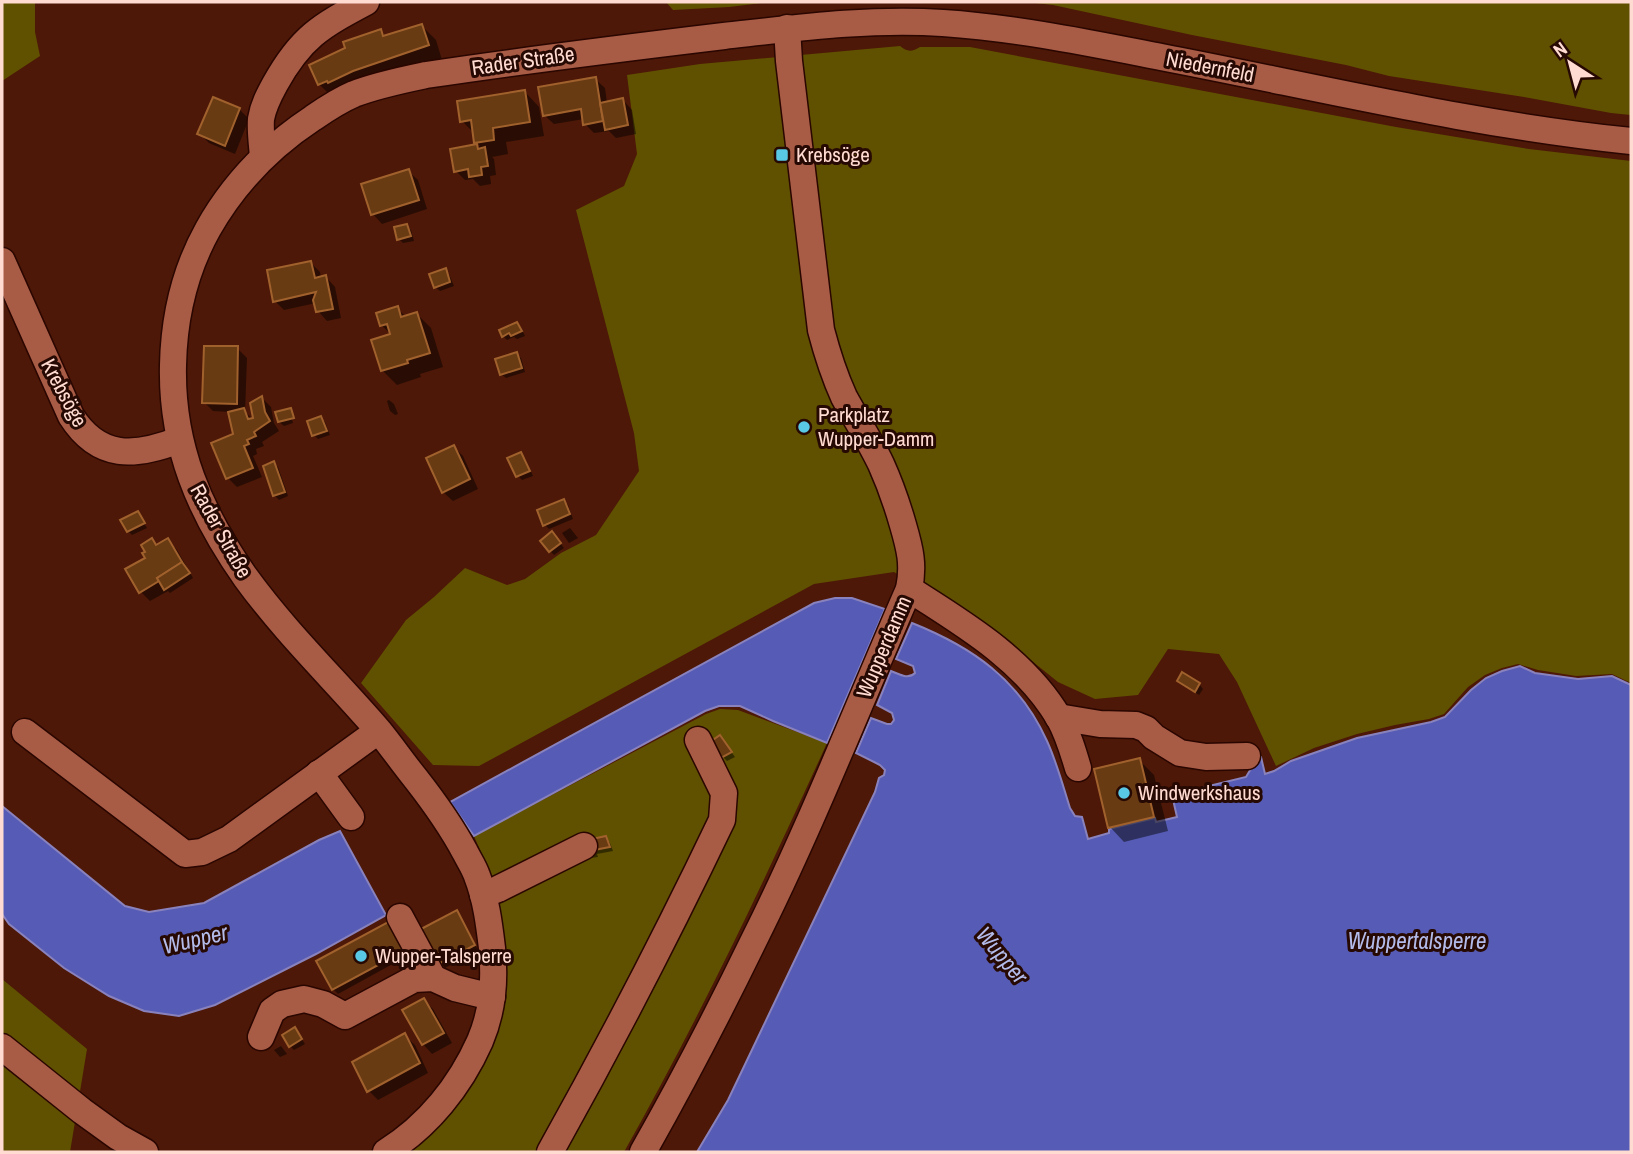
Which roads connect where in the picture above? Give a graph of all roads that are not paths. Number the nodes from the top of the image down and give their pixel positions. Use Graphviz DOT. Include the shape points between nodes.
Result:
graph roads {
  1 [pos="366,2"];
  2 [pos="787,28"];
  3 [pos="1631,141"];
  4 [pos="263,157"];
  5 [pos="2,261"];
  6 [pos="179,440"];
  7 [pos="909,589"];
  8 [pos="1058,717"];
  9 [pos="378,731"];
  10 [pos="25,732"];
  11 [pos="698,740"];
  12 [pos="1247,757"];
  13 [pos="1078,768"];
  14 [pos="319,773"];
  15 [pos="351,817"];
  16 [pos="584,846"];
  17 [pos="483,895"];
  18 [pos="400,917"];
  19 [pos="433,978"];
  20 [pos="492,997"];
  21 [pos="261,1037"];
  22 [pos="2,1047"];
  23 [pos="145,1152"];
  24 [pos="386,1152"];
  25 [pos="550,1152"];
  26 [pos="643,1152"];
  1 -- 4 [label="street" via="314,33 289,61 263,110"];
  2 -- 3 [label="street, Niedernfeld" via="914,22 1039,34 1531,128"];
  2 -- 4 [label="street, Rader Straße" via="403,80 341,101"];
  2 -- 7 [label="street, Wupperdamm" via="821,330 844,396 891,488 912,561"];
  4 -- 6 [label="street, Rader Straße" via="216,215 185,282 174,344 173,398"];
  5 -- 6 [label="street, Krebsöge" via="71,416 84,433 103,447 123,451 156,449"];
  6 -- 9 [label="street, Rader Straße" via="200,501 246,578"];
  7 -- 8 [label="street" via="1006,657"];
  7 -- 26 [label="street, Wupperdamm" via="755,939"];
  8 -- 12 [label="street" via="1136,725 1180,753"];
  8 -- 13 [label="street"];
  9 -- 14 [label="street"];
  9 -- 17 [label="street, Rader Straße" via="435,803 477,873"];
  10 -- 14 [label="street" via="185,854 202,852 229,839"];
  11 -- 25 [label="street" via="724,793 722,820 649,969"];
  14 -- 15 [label="street"];
  16 -- 17 [label="street"];
  17 -- 20 [label="street, Rader Straße" via="494,969"];
  18 -- 19 [label="street"];
  19 -- 20 [label="street"];
  19 -- 21 [label="street" via="414,979 345,1016 304,999 282,1004 272,1011"];
  20 -- 24 [label="street, Rader Straße" via="480,1041 452,1090 419,1129"];
  22 -- 23 [label="street" via="118,1137"];
}
